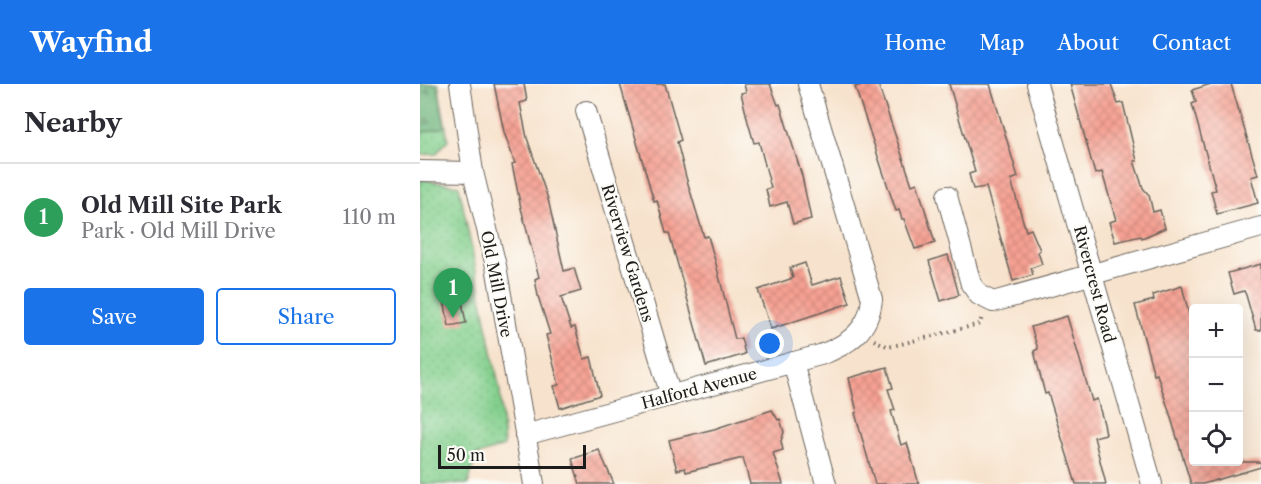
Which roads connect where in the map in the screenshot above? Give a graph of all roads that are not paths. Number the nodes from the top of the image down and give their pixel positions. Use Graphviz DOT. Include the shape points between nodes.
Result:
graph roads {
  1 [pos="460,84"];
  2 [pos="808,84"];
  3 [pos="1037,84"];
  4 [pos="586,111"];
  5 [pos="420,171"];
  6 [pos="473,172"];
  7 [pos="947,196"];
  8 [pos="1261,227"];
  9 [pos="1092,276"];
  10 [pos="793,363"];
  11 [pos="670,396"];
  12 [pos="525,435"];
  13 [pos="534,484"];
  14 [pos="826,484"];
  15 [pos="1152,484"];
  1 -- 6 [label="street, Old Mill Drive"];
  2 -- 10 [label="street, Halford Avenue" via="872,299 866,320 848,343"];
  3 -- 9 [label="street, Rivercrest Road"];
  4 -- 11 [label="street, Riverview Gardens"];
  5 -- 6 [label="street"];
  6 -- 12 [label="street, Old Mill Drive" via="496,266"];
  7 -- 9 [label="street" via="971,284 987,301"];
  8 -- 9 [label="street"];
  9 -- 15 [label="street, Rivercrest Road"];
  10 -- 11 [label="street, Halford Avenue"];
  10 -- 14 [label="street"];
  11 -- 12 [label="street, Halford Avenue"];
  12 -- 13 [label="street, Old Mill Drive"];
}
